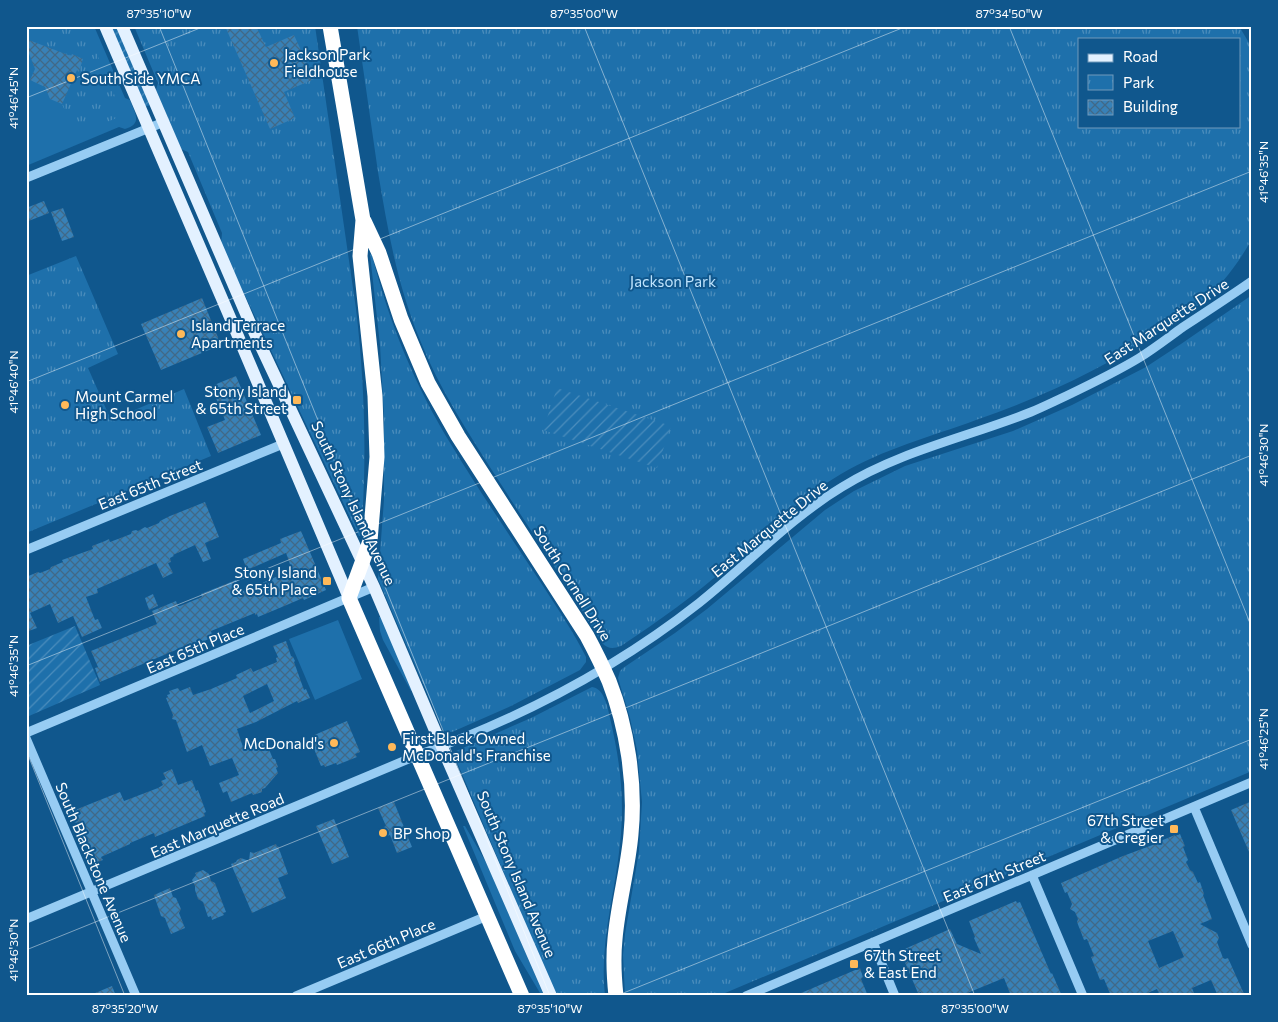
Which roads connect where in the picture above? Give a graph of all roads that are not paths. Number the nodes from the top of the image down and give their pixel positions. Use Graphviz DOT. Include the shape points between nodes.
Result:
graph roads {
  1 [pos="104,26"];
  2 [pos="122,26"];
  3 [pos="330,26"];
  4 [pos="164,122"];
  5 [pos="148,129"];
  6 [pos="26,178"];
  7 [pos="363,220"];
  8 [pos="1252,281"];
  9 [pos="283,444"];
  10 [pos="26,550"];
  11 [pos="362,561"];
  12 [pos="374,587"];
  13 [pos="349,598"];
  14 [pos="604,669"];
  15 [pos="26,733"];
  16 [pos="26,738"];
  17 [pos="442,747"];
  18 [pos="418,755"];
  19 [pos="1252,782"];
  20 [pos="1194,807"];
  21 [pos="1032,875"];
  22 [pos="92,892"];
  23 [pos="488,916"];
  24 [pos="26,919"];
  25 [pos="873,942"];
  26 [pos="1252,945"];
  27 [pos="136,996"];
  28 [pos="296,996"];
  29 [pos="522,996"];
  30 [pos="550,996"];
  31 [pos="616,996"];
  32 [pos="746,996"];
  33 [pos="896,996"];
  34 [pos="1083,996"];
  1 -- 5 [label="main road"];
  2 -- 4 [label="main road, South Stony Island Avenue"];
  3 -- 7 [label="highway, South Cornell Drive"];
  4 -- 5 [label="street"];
  4 -- 11 [label="main road, South Stony Island Avenue" via="250,322"];
  5 -- 6 [label="street"];
  5 -- 9 [label="main road"];
  7 -- 11 [label="highway, South Cornell Drive" via="360,256 375,396 377,457 370,542"];
  7 -- 14 [label="highway, South Cornell Drive" via="379,253 401,319 428,383 458,436 582,628"];
  8 -- 14 [label="street, East Marquette Drive" via="1140,357 1100,379 1032,412 887,463 840,487 816,503 697,604"];
  9 -- 10 [label="street, East 65th Street"];
  9 -- 13 [label="main road"];
  11 -- 12 [label="main road, South Stony Island Avenue"];
  11 -- 13 [label="highway, South Cornell Drive"];
  12 -- 13 [label="street, East 65th Place"];
  12 -- 17 [label="main road, South Stony Island Avenue"];
  13 -- 15 [label="street, East 65th Place"];
  13 -- 18 [label="highway"];
  14 -- 17 [label="street, East Marquette Drive" via="511,717"];
  14 -- 31 [label="highway, South Cornell Drive" via="622,724 632,795 631,834 615,939"];
  16 -- 22 [label="street, South Blackstone Avenue"];
  17 -- 18 [label="street, East Marquette Drive"];
  17 -- 30 [label="main road, South Stony Island Avenue"];
  18 -- 22 [label="street, East Marquette Road"];
  18 -- 23 [label="highway"];
  19 -- 20 [label="street, East 67th Street"];
  20 -- 21 [label="street, East 67th Street"];
  20 -- 26 [label="street"];
  21 -- 25 [label="street, East 67th Street"];
  21 -- 34 [label="street"];
  22 -- 24 [label="street, East Marquette Road"];
  22 -- 27 [label="street, South Blackstone Avenue"];
  23 -- 28 [label="street, East 66th Place"];
  23 -- 29 [label="highway"];
  25 -- 32 [label="street, East 67th Street"];
  25 -- 33 [label="street"];
}
